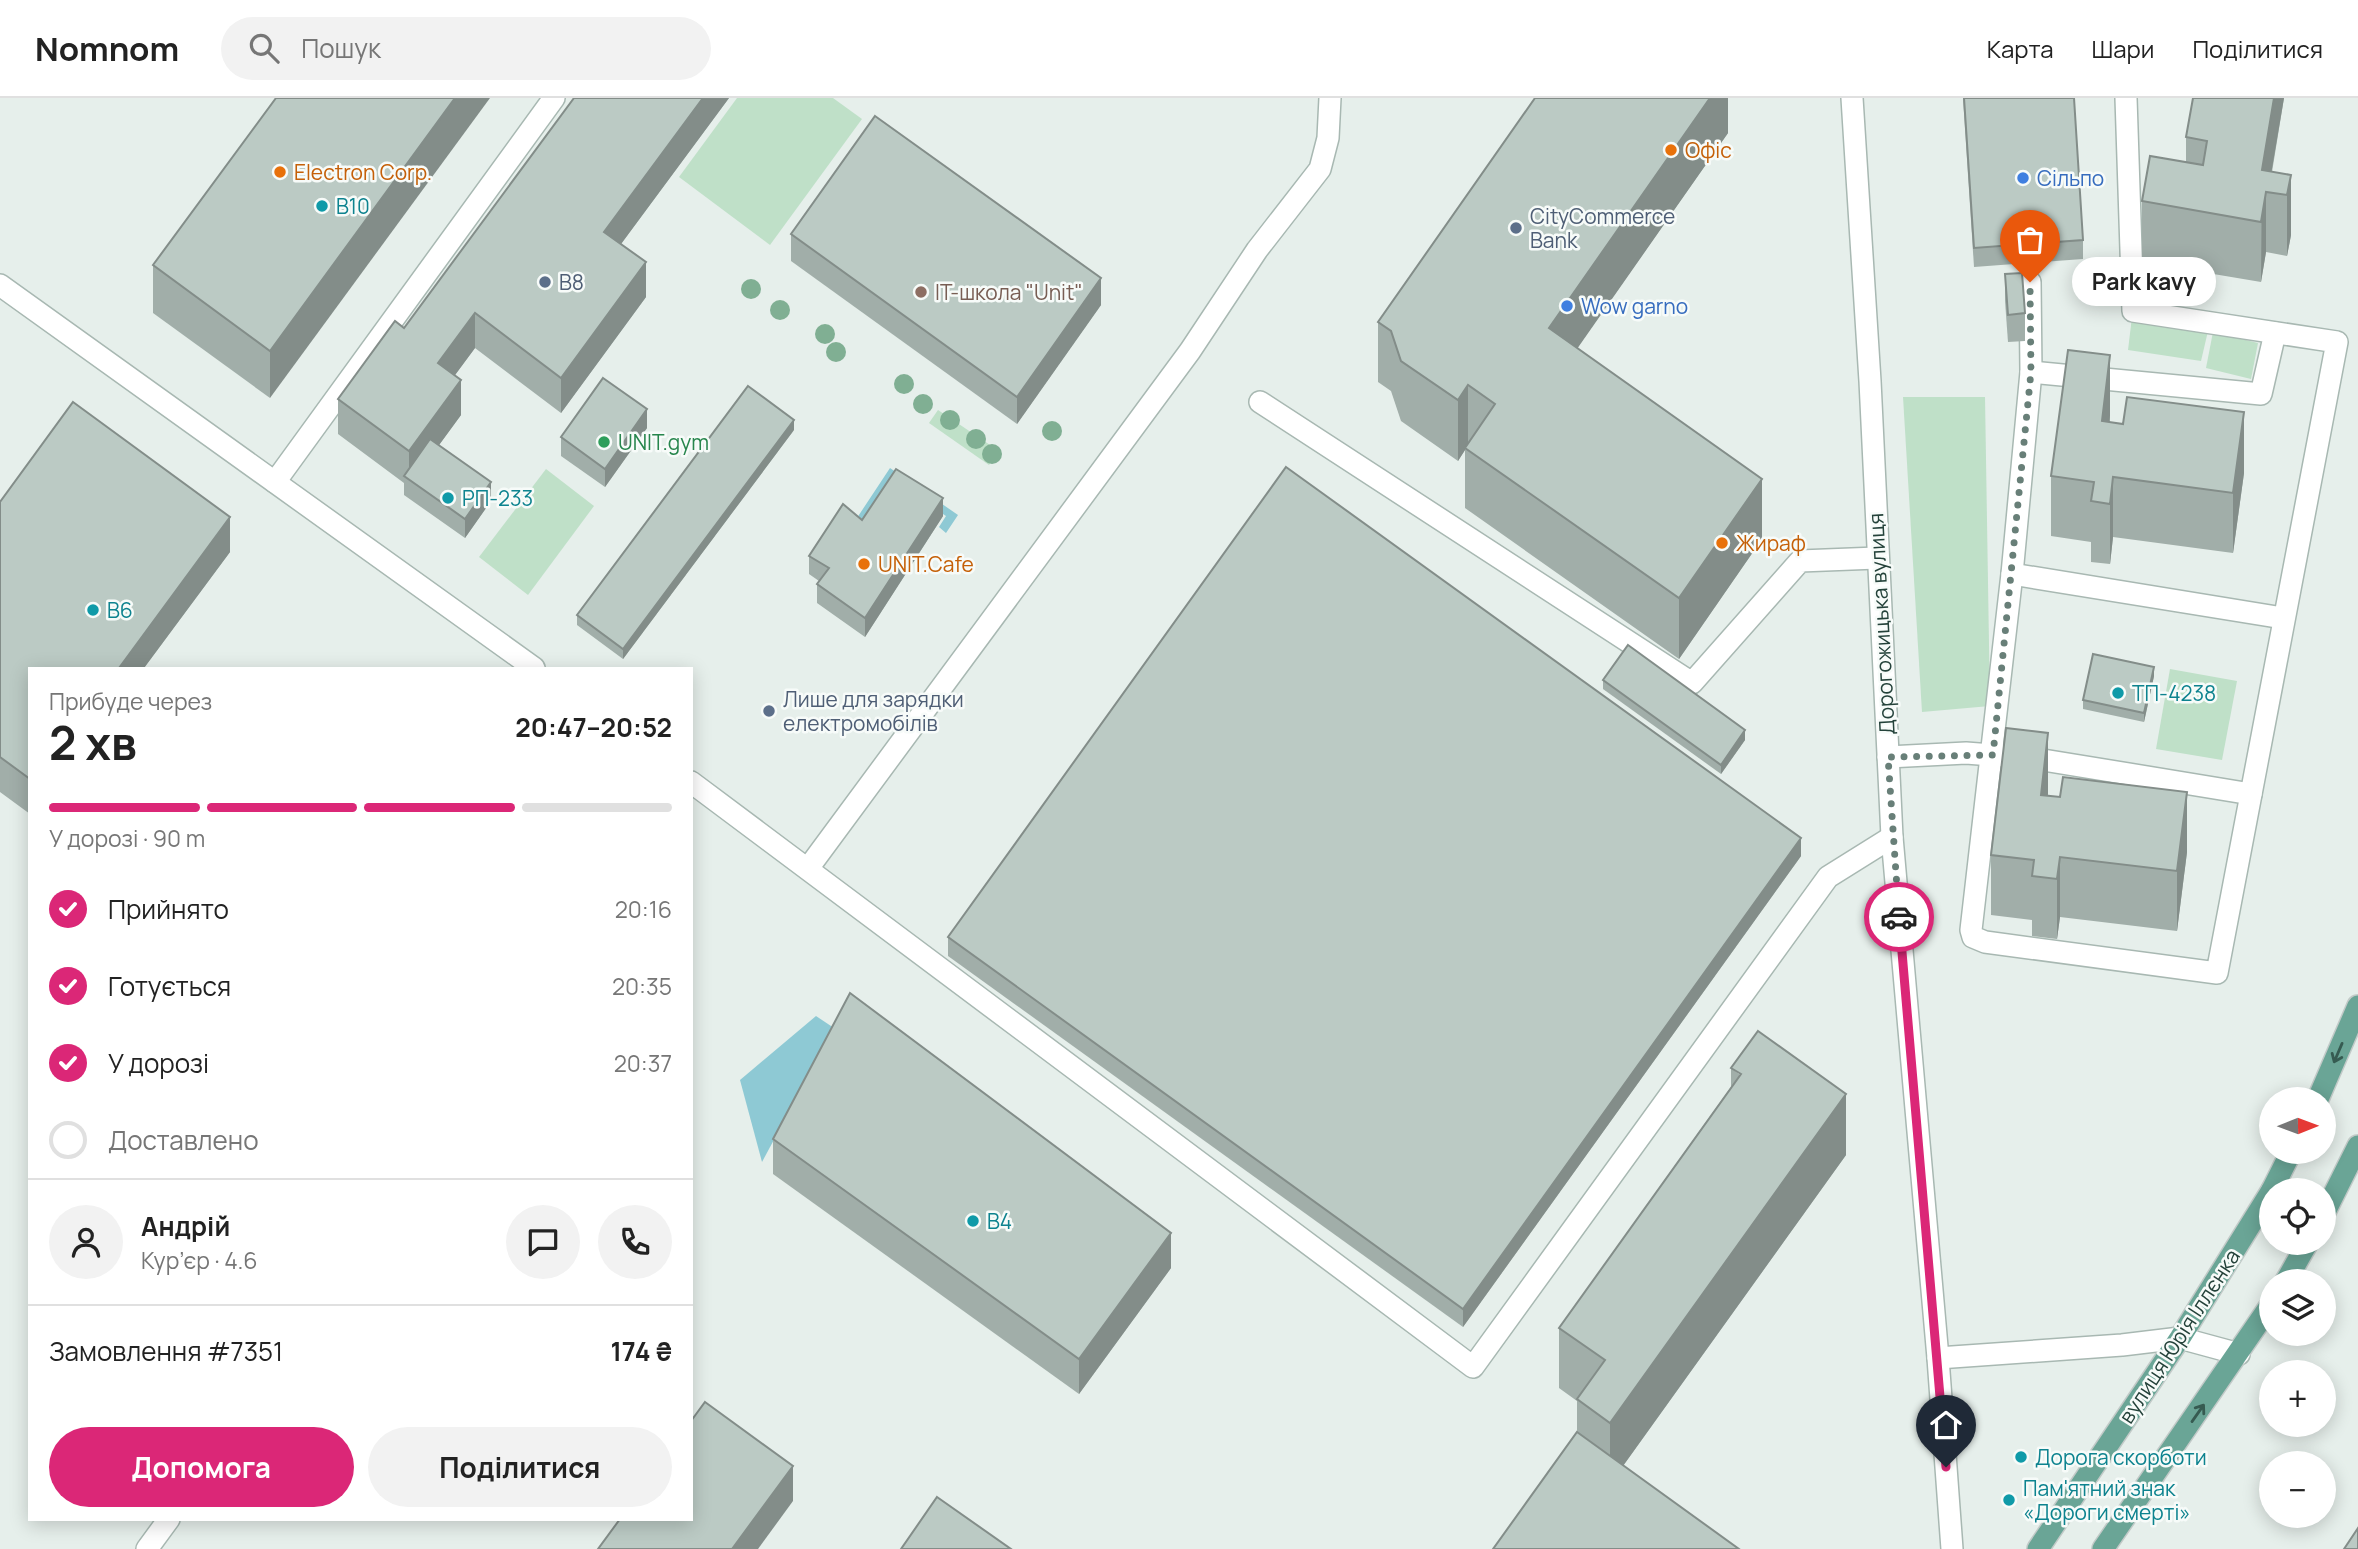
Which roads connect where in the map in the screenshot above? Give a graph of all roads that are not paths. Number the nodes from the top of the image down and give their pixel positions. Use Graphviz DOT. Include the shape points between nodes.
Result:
graph roads {
  1 [pos="554,98"];
  2 [pos="1330,98"];
  3 [pos="1852,98"];
  4 [pos="2126,98"];
  5 [pos="2030,282"];
  6 [pos="0,285"];
  7 [pos="2275,332"];
  8 [pos="2031,372"];
  9 [pos="1260,402"];
  10 [pos="275,482"];
  11 [pos="1877,558"];
  12 [pos="2012,574"];
  13 [pos="2283,618"];
  14 [pos="533,667"];
  15 [pos="1993,755"];
  16 [pos="1888,757"];
  17 [pos="694,789"];
  18 [pos="2250,794"];
  19 [pos="1892,837"];
  20 [pos="809,867"];
  21 [pos="2358,1006"];
  22 [pos="2323,1087"];
  23 [pos="2358,1146"];
  24 [pos="2336,1190"];
  25 [pos="2259,1211"];
  26 [pos="2259,1324"];
  27 [pos="2179,1338"];
  28 [pos="2239,1354"];
  29 [pos="1938,1358"];
  30 [pos="168,1521"];
  31 [pos="147,1549"];
  32 [pos="1952,1549"];
  33 [pos="2038,1549"];
  34 [pos="2103,1549"];
  1 -- 10 [label="street"];
  2 -- 20 [label="street" via="1328,138 1320,169"];
  3 -- 11 [label="street, Дорогожицька вулиця"];
  4 -- 7 [label="street" via="2133,311"];
  5 -- 8 [label="street"];
  6 -- 10 [label="street"];
  7 -- 8 [label="street" via="2261,394"];
  7 -- 13 [label="street" via="2337,342"];
  8 -- 12 [label="street"];
  9 -- 11 [label="street" via="1692,683 1800,561"];
  10 -- 14 [label="street"];
  11 -- 16 [label="street, Дорогожицька вулиця"];
  12 -- 13 [label="street"];
  12 -- 15 [label="street"];
  13 -- 18 [label="street"];
  15 -- 16 [label="street"];
  15 -- 18 [label="street"];
  15 -- 18 [label="street" via="1970,922 1973,937 1985,942 2217,973"];
  16 -- 19 [label="street, Дорогожицька вулиця"];
  17 -- 20 [label="street"];
  19 -- 20 [label="street" via="1828,877 1473,1367"];
  19 -- 29 [label="street, Дорогожицька вулиця"];
  21 -- 22 [label="main road, one-way"];
  23 -- 24 [label="main road"];
  25 -- 27 [label="main road, вулиця Юрія Іллєнка"];
  26 -- 28 [label="main road"];
  27 -- 28 [label="street"];
  27 -- 29 [label="street"];
  27 -- 33 [label="main road, вулиця Юрія Іллєнка"];
  34 -- 28 [label="main road, one-way"];
  29 -- 32 [label="street, Дорогожицька вулиця"];
  30 -- 31 [label="street"];
}
